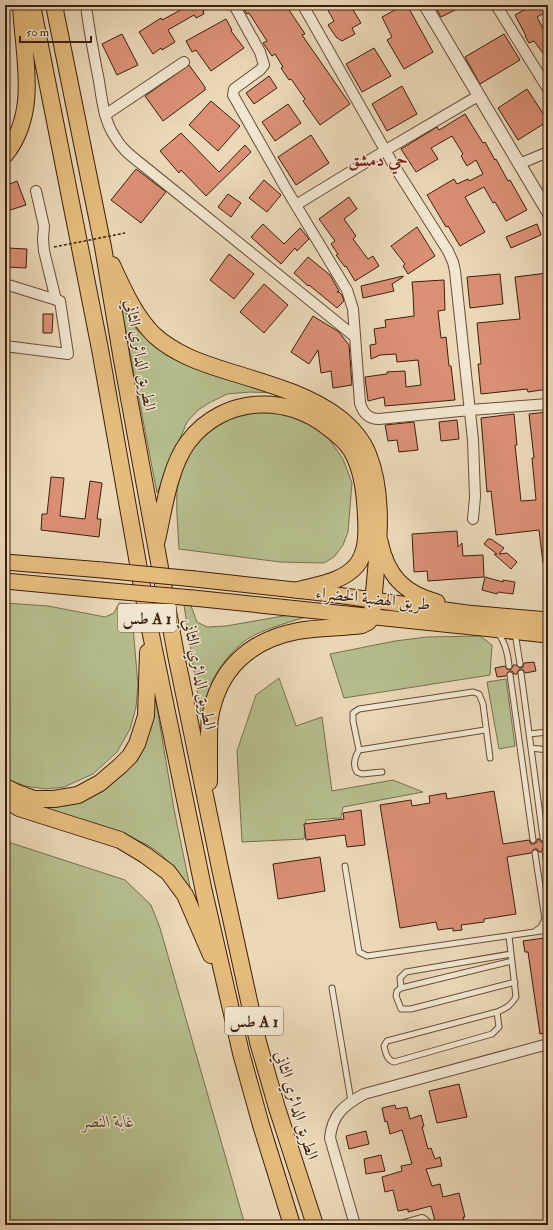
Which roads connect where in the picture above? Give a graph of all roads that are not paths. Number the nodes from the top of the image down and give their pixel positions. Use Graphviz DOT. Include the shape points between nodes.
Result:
graph roads {
  1 [pos="21,5"];
  2 [pos="32,5"];
  3 [pos="54,5"];
  4 [pos="86,5"];
  5 [pos="234,5"];
  6 [pos="425,5"];
  7 [pos="496,5"];
  8 [pos="305,9"];
  9 [pos="184,62"];
  10 [pos="548,89"];
  11 [pos="478,96"];
  12 [pos="106,115"];
  13 [pos="386,150"];
  14 [pos="548,152"];
  15 [pos="5,155"];
  16 [pos="519,164"];
  17 [pos="36,191"];
  18 [pos="296,205"];
  19 [pos="548,212"];
  20 [pos="103,248"];
  21 [pos="5,284"];
  22 [pos="56,300"];
  23 [pos="354,336"];
  24 [pos="5,346"];
  25 [pos="548,404"];
  26 [pos="470,410"];
  27 [pos="473,518"];
  28 [pos="379,534"];
  29 [pos="156,545"];
  30 [pos="5,562"];
  31 [pos="5,581"];
  32 [pos="298,590"];
  33 [pos="373,600"];
  34 [pos="487,614"];
  35 [pos="511,616"];
  36 [pos="372,617"];
  37 [pos="148,620"];
  38 [pos="548,620"];
  39 [pos="491,629"];
  40 [pos="515,631"];
  41 [pos="548,635"];
  42 [pos="520,664"];
  43 [pos="548,664"];
  44 [pos="509,666"];
  45 [pos="521,673"];
  46 [pos="510,675"];
  47 [pos="548,676"];
  48 [pos="486,730"];
  49 [pos="548,732"];
  50 [pos="529,734"];
  51 [pos="531,748"];
  52 [pos="359,750"];
  53 [pos="548,750"];
  54 [pos="490,758"];
  55 [pos="382,772"];
  56 [pos="5,787"];
  57 [pos="5,799"];
  58 [pos="209,813"];
  59 [pos="543,838"];
  60 [pos="533,840"];
  61 [pos="545,851"];
  62 [pos="535,853"];
  63 [pos="345,866"];
  64 [pos="548,870"];
  65 [pos="548,930"];
  66 [pos="534,933"];
  67 [pos="509,936"];
  68 [pos="511,954"];
  69 [pos="512,961"];
  70 [pos="515,982"];
  71 [pos="226,988"];
  72 [pos="332,988"];
  73 [pos="401,988"];
  74 [pos="498,1012"];
  75 [pos="548,1044"];
  76 [pos="350,1101"];
  77 [pos="292,1225"];
  78 [pos="315,1225"];
  79 [pos="355,1225"];
  80 [pos="404,1225"];
  81 [pos="428,1225"];
  1 -- 15 [label="highway" via="26,56 26,110 15,142"];
  2 -- 37 [label="highway, طس A 1" via="100,349"];
  3 -- 20 [label="highway, الطريق الدائري الثاني"];
  4 -- 12 [label="street"];
  5 -- 18 [label="street" via="260,52 264,65 234,89 233,95"];
  6 -- 11 [label="street"];
  7 -- 10 [label="street"];
  8 -- 13 [label="street"];
  9 -- 12 [label="street"];
  11 -- 13 [label="street"];
  11 -- 16 [label="street"];
  12 -- 23 [label="street" via="114,137 126,152"];
  13 -- 18 [label="street"];
  13 -- 26 [label="street" via="448,250 455,267"];
  14 -- 16 [label="street"];
  16 -- 19 [label="street"];
  17 -- 22 [label="street" via="44,226 44,251"];
  18 -- 23 [label="street" via="347,290 353,309"];
  20 -- 28 [label="highway" via="138,315 154,334 172,348 193,360 289,391 321,406 353,430 366,450 372,466 379,508"];
  20 -- 29 [label="highway, الطريق الدائري الثاني / طس A 1"];
  21 -- 22 [label="street"];
  22 -- 24 [label="street" via="60,301 68,354"];
  23 -- 26 [label="street" via="360,403 362,410 369,417 379,420"];
  25 -- 26 [label="street"];
  26 -- 27 [label="street" via="475,491"];
  28 -- 33 [label="highway"];
  28 -- 34 [label="main road" via="388,565 405,587 424,599"];
  29 -- 32 [label="highway" via="172,475 179,457 198,431 217,417 241,407 267,404 295,408 320,420 350,449 361,475 366,526 365,549 355,567 335,579"];
  29 -- 58 [label="highway, الطريق الدائري الثاني / طس A 1"];
  30 -- 32 [label="main road, طريق الهضبة الخضراء, bridge"];
  31 -- 36 [label="main road, طريق الهضبة الخضراء, bridge"];
  32 -- 33 [label="main road, طريق الهضبة الخضراء"];
  33 -- 34 [label="main road, طريق الهضبة الخضراء"];
  33 -- 36 [label="highway"];
  34 -- 35 [label="main road, طريق الهضبة الخضراء"];
  35 -- 38 [label="main road, طريق الهضبة الخضراء"];
  35 -- 40 [label="lane"];
  36 -- 39 [label="main road, طريق الهضبة الخضراء"];
  36 -- 58 [label="highway" via="362,625 315,628 281,634 259,643 240,657 225,675 214,696 209,719"];
  37 -- 56 [label="highway" via="146,716 137,744 130,756 100,783 78,795 54,799 34,798"];
  37 -- 71 [label="highway, طس A 1"];
  39 -- 40 [label="main road, طريق الهضبة الخضراء"];
  39 -- 44 [label="lane" via="503,640"];
  40 -- 41 [label="main road, طريق الهضبة الخضراء"];
  40 -- 42 [label="lane"];
  43 -- 47 [label="lane"];
  45 -- 50 [label="lane"];
  46 -- 60 [label="lane"];
  48 -- 52 [label="lane"];
  48 -- 52 [label="lane" via="483,704 479,694 473,692 358,709 354,713 353,721"];
  48 -- 54 [label="lane"];
  49 -- 50 [label="lane"];
  50 -- 51 [label="lane"];
  51 -- 53 [label="lane"];
  51 -- 59 [label="lane"];
  52 -- 55 [label="lane" via="354,768 357,772"];
  57 -- 71 [label="highway" via="19,808 120,840 168,872 185,895"];
  58 -- 78 [label="highway, الطريق الدائري الثاني / طس A 1" via="258,1042"];
  61 -- 64 [label="lane"];
  62 -- 66 [label="lane" via="545,919"];
  63 -- 67 [label="lane" via="359,952 367,956"];
  65 -- 66 [label="lane"];
  66 -- 67 [label="lane"];
  67 -- 68 [label="lane"];
  68 -- 69 [label="lane"];
  68 -- 73 [label="lane" via="406,972 400,978"];
  69 -- 70 [label="lane"];
  69 -- 73 [label="lane"];
  70 -- 73 [label="lane" via="411,1009 402,1009 398,1004 396,996"];
  70 -- 74 [label="lane" via="516,996 512,1004"];
  71 -- 77 [label="highway, طس A 1" via="261,1125"];
  72 -- 76 [label="lane"];
  74 -- 74 [label="lane" via="388,1041 384,1046 386,1056 394,1062 492,1034 499,1027"];
  75 -- 76 [label="street" via="364,1094"];
  76 -- 79 [label="street" via="339,1113 330,1138"];
  80 -- 81 [label="street" via="422,1220"];
}
